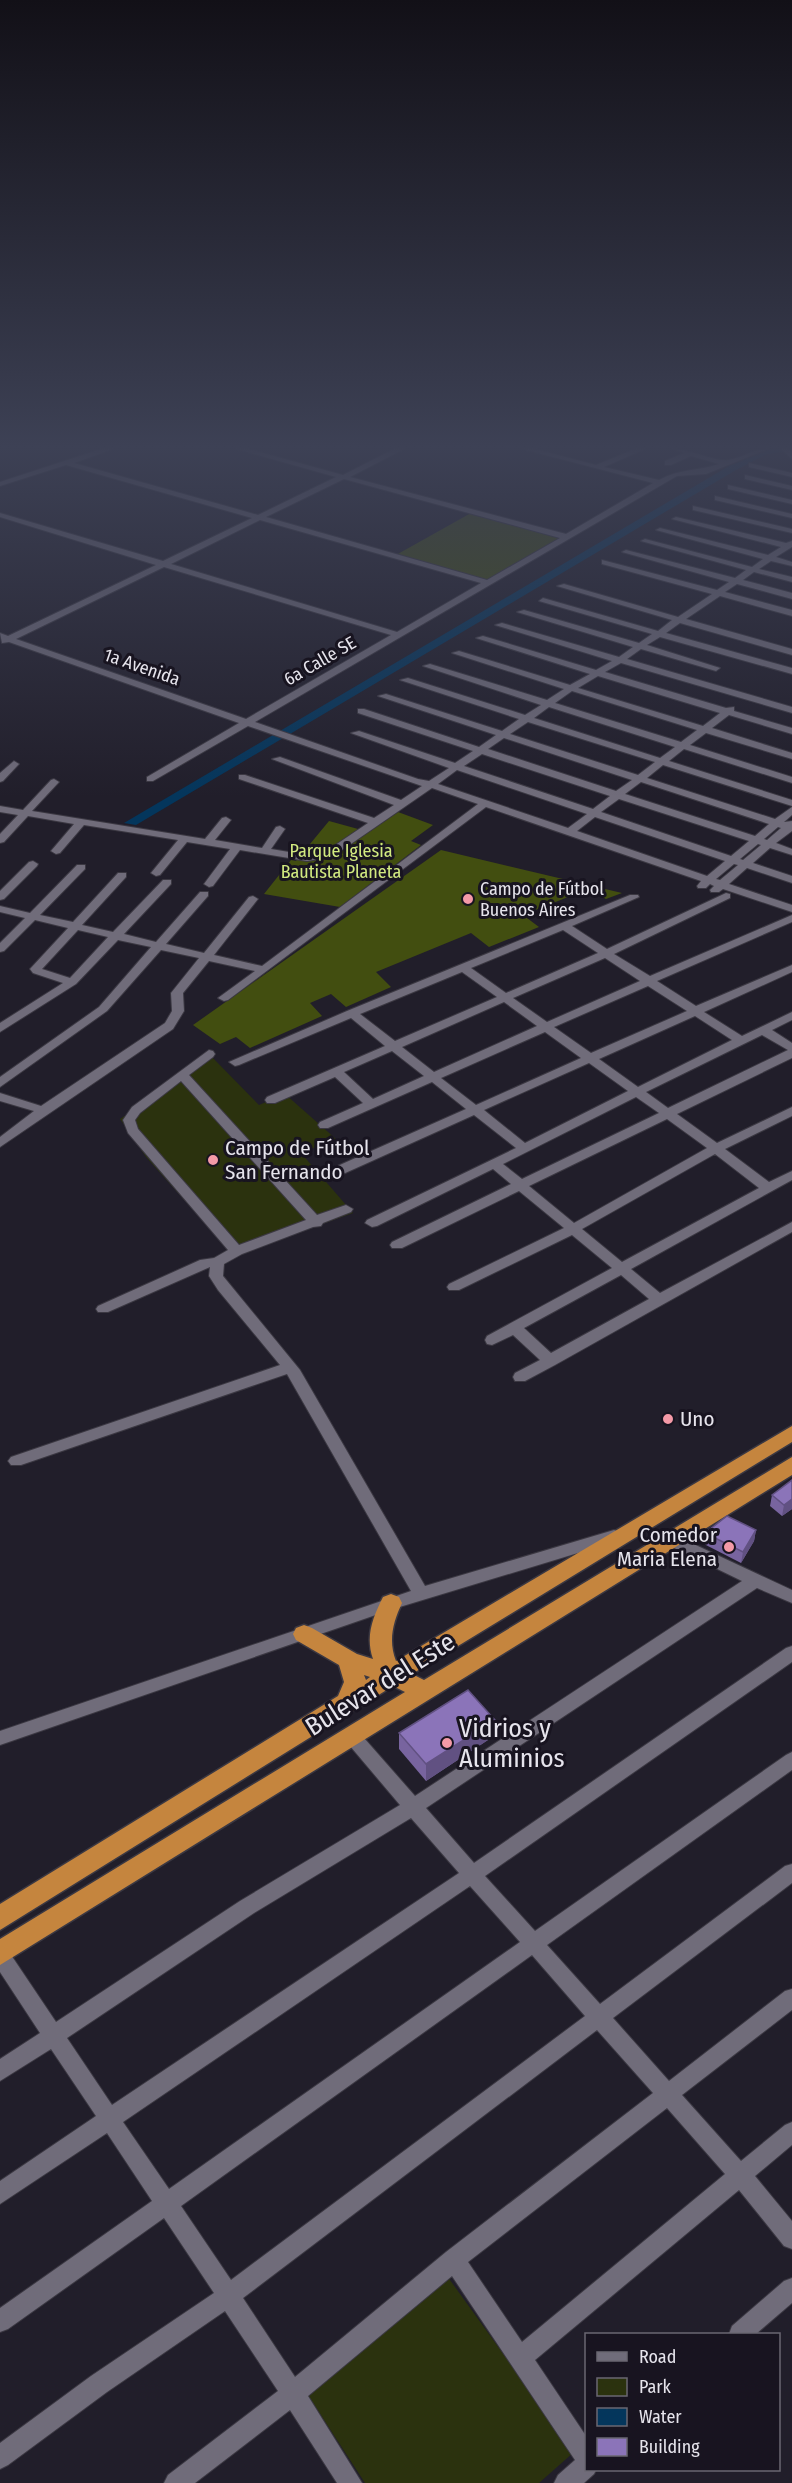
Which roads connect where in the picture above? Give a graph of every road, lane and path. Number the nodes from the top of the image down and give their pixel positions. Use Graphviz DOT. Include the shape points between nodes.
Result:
graph roads {
  1 [pos="162,565"];
  2 [pos="167,565"];
  3 [pos="425,565"];
  4 [pos="520,565"];
  5 [pos="616,565"];
  6 [pos="677,565"];
  7 [pos="732,565"];
  8 [pos="759,565"];
  9 [pos="751,570"];
  10 [pos="736,580"];
  11 [pos="792,580"];
  12 [pos="489,583"];
  13 [pos="561,586"];
  14 [pos="718,592"];
  15 [pos="792,596"];
  16 [pos="543,601"];
  17 [pos="521,612"];
  18 [pos="792,613"];
  19 [pos="675,620"];
  20 [pos="498,625"];
  21 [pos="399,634"];
  22 [pos="659,634"];
  23 [pos="480,638"];
  24 [pos="3,640"];
  25 [pos="640,646"];
  26 [pos="792,652"];
  27 [pos="456,653"];
  28 [pos="620,660"];
  29 [pos="792,662"];
  30 [pos="427,666"];
  31 [pos="716,668"];
  32 [pos="788,670"];
  33 [pos="597,675"];
  34 [pos="405,680"];
  35 [pos="571,688"];
  36 [pos="383,696"];
  37 [pos="746,697"];
  38 [pos="548,704"];
  39 [pos="792,710"];
  40 [pos="361,711"];
  41 [pos="726,712"];
  42 [pos="526,719"];
  43 [pos="248,722"];
  44 [pos="705,730"];
  45 [pos="792,731"];
  46 [pos="356,733"];
  47 [pos="503,735"];
  48 [pos="683,747"];
  49 [pos="481,750"];
  50 [pos="792,756"];
  51 [pos="277,759"];
  52 [pos="661,762"];
  53 [pos="14,764"];
  54 [pos="456,766"];
  55 [pos="242,777"];
  56 [pos="638,778"];
  57 [pos="0,779"];
  58 [pos="150,779"];
  59 [pos="792,780"];
  60 [pos="54,782"];
  61 [pos="423,785"];
  62 [pos="616,795"];
  63 [pos="792,803"];
  64 [pos="401,804"];
  65 [pos="481,806"];
  66 [pos="0,809"];
  67 [pos="792,810"];
  68 [pos="26,813"];
  69 [pos="594,813"];
  70 [pos="226,820"];
  71 [pos="81,822"];
  72 [pos="375,822"];
  73 [pos="777,823"];
  74 [pos="791,826"];
  75 [pos="280,829"];
  76 [pos="568,833"];
  77 [pos="185,838"];
  78 [pos="0,840"];
  79 [pos="756,840"];
  80 [pos="208,842"];
  81 [pos="768,844"];
  82 [pos="237,847"];
  83 [pos="56,851"];
  84 [pos="265,851"];
  85 [pos="792,852"];
  86 [pos="733,860"];
  87 [pos="33,864"];
  88 [pos="746,864"];
  89 [pos="81,867"];
  90 [pos="156,873"];
  91 [pos="122,875"];
  92 [pos="792,880"];
  93 [pos="167,882"];
  94 [pos="714,888"];
  95 [pos="0,897"];
  96 [pos="634,897"];
  97 [pos="253,899"];
  98 [pos="0,909"];
  99 [pos="792,916"];
  100 [pos="32,917"];
  101 [pos="76,926"];
  102 [pos="564,926"];
  103 [pos="116,935"];
  104 [pos="161,945"];
  105 [pos="0,949"];
  106 [pos="607,953"];
  107 [pos="206,955"];
  108 [pos="462,967"];
  109 [pos="792,968"];
  110 [pos="264,970"];
  111 [pos="651,981"];
  112 [pos="72,982"];
  113 [pos="224,998"];
  114 [pos="505,998"];
  115 [pos="696,1010"];
  116 [pos="351,1013"];
  117 [pos="792,1016"];
  118 [pos="545,1027"];
  119 [pos="0,1028"];
  120 [pos="763,1030"];
  121 [pos="740,1040"];
  122 [pos="393,1045"];
  123 [pos="792,1048"];
  124 [pos="792,1053"];
  125 [pos="209,1054"];
  126 [pos="588,1059"];
  127 [pos="235,1062"];
  128 [pos="336,1071"];
  129 [pos="182,1075"];
  130 [pos="433,1076"];
  131 [pos="0,1083"];
  132 [pos="633,1091"];
  133 [pos="0,1097"];
  134 [pos="271,1100"];
  135 [pos="371,1104"];
  136 [pos="43,1110"];
  137 [pos="477,1110"];
  138 [pos="792,1111"];
  139 [pos="665,1113"];
  140 [pos="324,1125"];
  141 [pos="0,1143"];
  142 [pos="524,1148"];
  143 [pos="716,1148"];
  144 [pos="495,1164"];
  145 [pos="338,1171"];
  146 [pos="792,1175"];
  147 [pos="522,1183"];
  148 [pos="768,1188"];
  149 [pos="346,1209"];
  150 [pos="316,1223"];
  151 [pos="372,1223"];
  152 [pos="792,1226"];
  153 [pos="571,1230"];
  154 [pos="397,1245"];
  155 [pos="237,1251"];
  156 [pos="217,1262"];
  157 [pos="620,1269"];
  158 [pos="454,1287"];
  159 [pos="658,1299"];
  160 [pos="103,1309"];
  161 [pos="514,1328"];
  162 [pos="492,1340"];
  163 [pos="550,1361"];
  164 [pos="290,1367"];
  165 [pos="520,1377"];
  166 [pos="792,1433"];
  167 [pos="16,1461"];
  168 [pos="792,1465"];
  169 [pos="630,1532"];
  170 [pos="670,1539"];
  171 [pos="756,1580"];
  172 [pos="788,1591"];
  173 [pos="421,1594"];
  174 [pos="391,1604"];
  175 [pos="304,1634"];
  176 [pos="792,1653"];
  177 [pos="348,1660"];
  178 [pos="392,1675"];
  179 [pos="423,1690"];
  180 [pos="347,1704"];
  181 [pos="351,1735"];
  182 [pos="0,1738"];
  183 [pos="792,1760"];
  184 [pos="413,1807"];
  185 [pos="792,1872"];
  186 [pos="472,1875"];
  187 [pos="0,1918"];
  188 [pos="535,1943"];
  189 [pos="0,1954"];
  190 [pos="792,1998"];
  191 [pos="598,2017"];
  192 [pos="53,2036"];
  193 [pos="0,2071"];
  194 [pos="667,2095"];
  195 [pos="110,2121"];
  196 [pos="792,2132"];
  197 [pos="740,2175"];
  198 [pos="0,2193"];
  199 [pos="167,2200"];
  200 [pos="792,2238"];
  201 [pos="454,2260"];
  202 [pos="792,2289"];
  203 [pos="229,2295"];
  204 [pos="0,2320"];
  205 [pos="741,2333"];
  206 [pos="519,2359"];
  207 [pos="294,2394"];
  208 [pos="585,2454"];
  209 [pos="0,2457"];
  210 [pos="585,2467"];
  211 [pos="176,2483"];
  212 [pos="350,2483"];
  213 [pos="566,2483"];
  1 -- 24 [label="street"];
  2 -- 21 [label="street"];
  3 -- 12 [label="street"];
  4 -- 12 [label="street, 6a Calle SE"];
  5 -- 14 [label="street"];
  6 -- 10 [label="street"];
  7 -- 9 [label="street"];
  8 -- 9 [label="street"];
  9 -- 10 [label="street"];
  9 -- 11 [label="street"];
  10 -- 14 [label="street"];
  10 -- 15 [label="street"];
  12 -- 21 [label="street, 6a Calle SE"];
  13 -- 19 [label="street"];
  14 -- 18 [label="street"];
  14 -- 19 [label="street"];
  16 -- 22 [label="street"];
  17 -- 25 [label="street"];
  19 -- 22 [label="street"];
  19 -- 26 [label="street"];
  20 -- 28 [label="street"];
  21 -- 43 [label="street, 6a Calle SE"];
  22 -- 25 [label="street"];
  22 -- 32 [label="street"];
  23 -- 33 [label="street"];
  24 -- 43 [label="street, 1a Avenida"];
  25 -- 28 [label="street"];
  25 -- 31 [label="street"];
  27 -- 35 [label="street"];
  28 -- 33 [label="street"];
  28 -- 37 [label="street"];
  29 -- 32 [label="street"];
  30 -- 38 [label="street"];
  33 -- 35 [label="street"];
  33 -- 41 [label="street"];
  34 -- 42 [label="street"];
  35 -- 38 [label="street"];
  35 -- 44 [label="street"];
  36 -- 47 [label="street"];
  37 -- 39 [label="street"];
  37 -- 41 [label="street"];
  38 -- 42 [label="street"];
  38 -- 48 [label="street"];
  40 -- 49 [label="street"];
  41 -- 44 [label="street"];
  41 -- 45 [label="street"];
  42 -- 47 [label="street"];
  42 -- 52 [label="street"];
  43 -- 58 [label="street, 6a Calle SE"];
  43 -- 61 [label="street, 1a Avenida"];
  44 -- 48 [label="street"];
  44 -- 50 [label="street"];
  46 -- 54 [label="street"];
  47 -- 49 [label="street"];
  47 -- 56 [label="street"];
  48 -- 52 [label="street"];
  48 -- 59 [label="street"];
  49 -- 54 [label="street"];
  49 -- 62 [label="street"];
  51 -- 64 [label="street"];
  52 -- 56 [label="street"];
  52 -- 63 [label="street"];
  53 -- 57 [label="street"];
  54 -- 61 [label="street"];
  54 -- 69 [label="street"];
  55 -- 72 [label="street"];
  56 -- 62 [label="street"];
  56 -- 73 [label="street"];
  60 -- 68 [label="street"];
  61 -- 64 [label="street"];
  61 -- 65 [label="street, 1a Avenida"];
  62 -- 69 [label="street"];
  62 -- 79 [label="street"];
  64 -- 72 [label="street"];
  65 -- 76 [label="street"];
  65 -- 94 [label="street"];
  65 -- 110 [label="street"];
  66 -- 68 [label="street"];
  67 -- 73 [label="street"];
  68 -- 71 [label="street"];
  68 -- 78 [label="street"];
  69 -- 76 [label="street"];
  69 -- 86 [label="street"];
  70 -- 80 [label="street"];
  71 -- 77 [label="street"];
  71 -- 83 [label="street"];
  72 -- 84 [label="street" via="323,856 307,858"];
  73 -- 74 [label="street"];
  73 -- 79 [label="street"];
  74 -- 81 [label="street"];
  75 -- 84 [label="street"];
  76 -- 94 [label="street"];
  77 -- 80 [label="street"];
  77 -- 90 [label="street"];
  79 -- 81 [label="street"];
  79 -- 86 [label="street"];
  80 -- 82 [label="street"];
  81 -- 85 [label="street"];
  81 -- 88 [label="street"];
  82 -- 84 [label="street"];
  82 -- 104 [label="street"];
  86 -- 88 [label="street"];
  86 -- 94 [label="street"];
  87 -- 95 [label="street"];
  88 -- 92 [label="street"];
  88 -- 94 [label="street"];
  89 -- 100 [label="street"];
  91 -- 101 [label="street"];
  93 -- 103 [label="street"];
  94 -- 99 [label="street"];
  94 -- 106 [label="street"];
  96 -- 102 [label="street"];
  97 -- 107 [label="street"];
  98 -- 100 [label="street"];
  99 -- 111 [label="street"];
  100 -- 101 [label="street"];
  100 -- 105 [label="street"];
  101 -- 103 [label="street"];
  101 -- 112 [label="street" via="48,957 49,975"];
  102 -- 106 [label="street"];
  102 -- 108 [label="street"];
  103 -- 104 [label="street"];
  103 -- 112 [label="street"];
  104 -- 107 [label="street"];
  104 -- 131 [label="street" via="103,1009"];
  106 -- 111 [label="street"];
  106 -- 114 [label="street"];
  107 -- 110 [label="street"];
  107 -- 136 [label="street" via="177,993 178,1017 170,1026"];
  108 -- 114 [label="street"];
  108 -- 116 [label="street"];
  109 -- 115 [label="street"];
  110 -- 113 [label="street"];
  111 -- 115 [label="street"];
  111 -- 118 [label="street"];
  112 -- 119 [label="street"];
  114 -- 118 [label="street"];
  114 -- 122 [label="street"];
  115 -- 121 [label="street"];
  115 -- 126 [label="street"];
  116 -- 122 [label="street"];
  116 -- 127 [label="street"];
  117 -- 120 [label="street"];
  118 -- 126 [label="street"];
  118 -- 130 [label="street"];
  120 -- 121 [label="street"];
  120 -- 123 [label="street"];
  121 -- 132 [label="street"];
  122 -- 128 [label="street"];
  122 -- 130 [label="street"];
  124 -- 139 [label="street"];
  125 -- 129 [label="street"];
  126 -- 132 [label="street"];
  126 -- 137 [label="street"];
  128 -- 134 [label="street"];
  128 -- 135 [label="street"];
  129 -- 150 [label="street"];
  129 -- 155 [label="street" via="136,1110 129,1120 132,1130"];
  130 -- 135 [label="street"];
  130 -- 137 [label="street"];
  132 -- 139 [label="street"];
  132 -- 142 [label="street"];
  133 -- 136 [label="street"];
  135 -- 140 [label="street"];
  136 -- 141 [label="street"];
  137 -- 142 [label="street"];
  137 -- 145 [label="street"];
  138 -- 143 [label="street"];
  139 -- 143 [label="street"];
  139 -- 147 [label="street"];
  142 -- 144 [label="street"];
  143 -- 148 [label="street"];
  143 -- 153 [label="street"];
  144 -- 147 [label="street"];
  144 -- 151 [label="street"];
  146 -- 148 [label="street"];
  147 -- 153 [label="street"];
  147 -- 154 [label="street"];
  148 -- 157 [label="street"];
  149 -- 150 [label="street"];
  150 -- 155 [label="street"];
  152 -- 159 [label="street"];
  153 -- 157 [label="street"];
  153 -- 158 [label="street"];
  155 -- 156 [label="street"];
  156 -- 160 [label="street" via="205,1263"];
  156 -- 164 [label="street" via="216,1276 223,1287"];
  157 -- 159 [label="street"];
  157 -- 161 [label="street"];
  159 -- 163 [label="street"];
  161 -- 162 [label="street"];
  161 -- 163 [label="street"];
  163 -- 165 [label="street"];
  164 -- 167 [label="street"];
  164 -- 173 [label="street"];
  166 -- 169 [label="highway, Bulevar del Este"];
  168 -- 170 [label="highway, Bulevar del Este"];
  169 -- 173 [label="street"];
  169 -- 178 [label="highway, Bulevar del Este"];
  170 -- 171 [label="street"];
  170 -- 179 [label="highway, Bulevar del Este"];
  171 -- 172 [label="street"];
  171 -- 184 [label="street"];
  173 -- 174 [label="street"];
  174 -- 175 [label="street"];
  174 -- 178 [label="highway" via="382,1620 380,1656"];
  175 -- 177 [label="highway"];
  175 -- 182 [label="street"];
  176 -- 186 [label="street"];
  177 -- 178 [label="highway"];
  177 -- 180 [label="highway" via="355,1682"];
  178 -- 179 [label="highway"];
  178 -- 180 [label="highway, Bulevar del Este"];
  179 -- 181 [label="highway, Bulevar del Este"];
  180 -- 187 [label="highway, Bulevar del Este"];
  181 -- 184 [label="street"];
  181 -- 189 [label="highway, Bulevar del Este"];
  183 -- 188 [label="street"];
  184 -- 186 [label="street"];
  184 -- 192 [label="street" via="247,1908"];
  185 -- 191 [label="street"];
  186 -- 188 [label="street"];
  186 -- 195 [label="street"];
  188 -- 191 [label="street"];
  188 -- 199 [label="street"];
  189 -- 192 [label="street"];
  190 -- 194 [label="street"];
  191 -- 194 [label="street"];
  191 -- 203 [label="street"];
  192 -- 193 [label="street"];
  192 -- 195 [label="street"];
  194 -- 197 [label="street"];
  194 -- 201 [label="street"];
  195 -- 198 [label="street"];
  195 -- 199 [label="street"];
  196 -- 197 [label="street"];
  197 -- 200 [label="street"];
  197 -- 206 [label="street"];
  199 -- 203 [label="street"];
  199 -- 204 [label="street"];
  201 -- 206 [label="street"];
  201 -- 207 [label="street"];
  202 -- 205 [label="street"];
  203 -- 207 [label="street"];
  203 -- 209 [label="street"];
  206 -- 208 [label="street"];
  207 -- 211 [label="street"];
  207 -- 212 [label="street"];
  210 -- 213 [label="street"];
}
